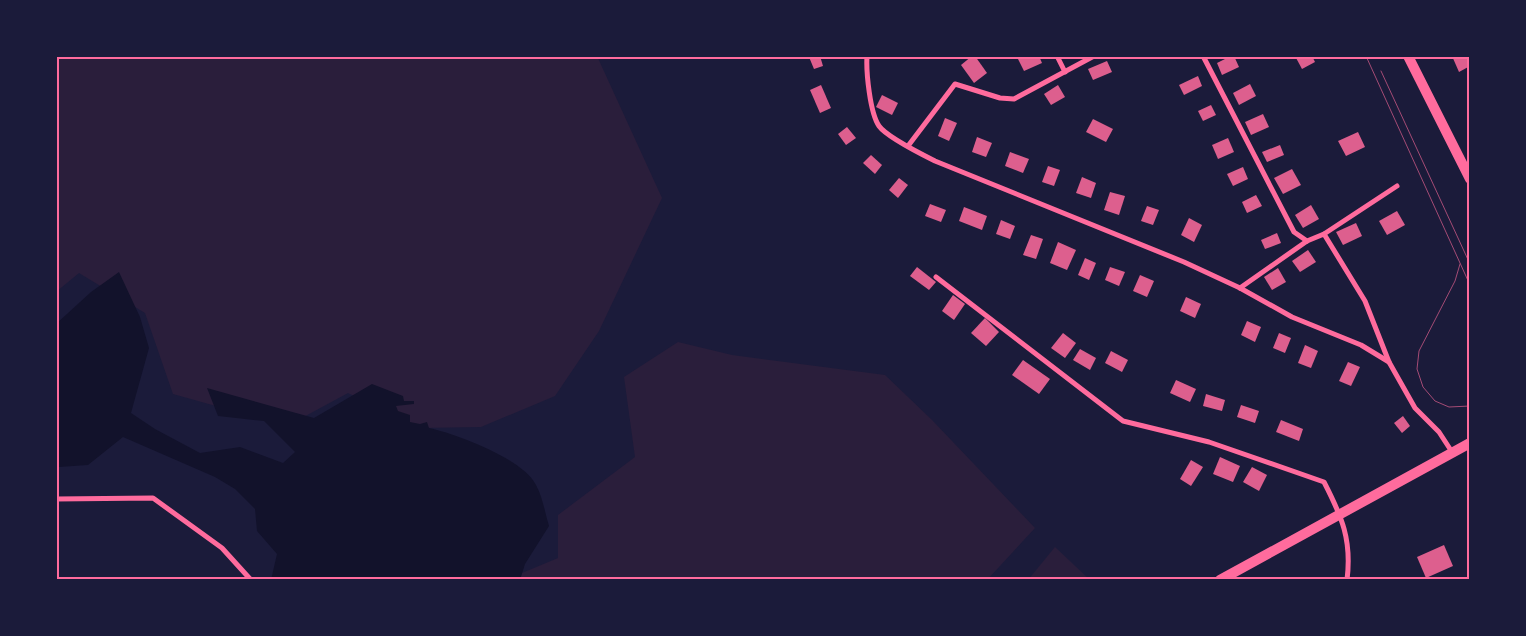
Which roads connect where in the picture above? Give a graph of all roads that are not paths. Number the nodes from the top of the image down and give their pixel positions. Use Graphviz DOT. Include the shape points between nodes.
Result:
graph roads {
  1 [pos="867,56"];
  2 [pos="1057,56"];
  3 [pos="1094,56"];
  4 [pos="1203,56"];
  5 [pos="1408,56"];
  6 [pos="1065,72"];
  7 [pos="908,146"];
  8 [pos="1466,163"];
  9 [pos="1470,179"];
  10 [pos="1397,186"];
  11 [pos="1324,234"];
  12 [pos="1307,241"];
  13 [pos="936,277"];
  14 [pos="1240,288"];
  15 [pos="1389,362"];
  16 [pos="1470,443"];
  17 [pos="1452,452"];
  18 [pos="56,499"];
  19 [pos="1340,513"];
  20 [pos="251,580"];
  21 [pos="1220,580"];
  22 [pos="1347,580"];
  1 -- 7 [label="street" via="866,79 879,126"];
  2 -- 6 [label="street"];
  3 -- 6 [label="street"];
  4 -- 12 [label="street" via="1294,232"];
  5 -- 8 [label="main road"];
  6 -- 7 [label="street" via="1014,98 1000,98 955,84"];
  7 -- 14 [label="street" via="935,161"];
  8 -- 9 [label="main road"];
  10 -- 11 [label="street"];
  11 -- 12 [label="street"];
  11 -- 15 [label="street" via="1365,301"];
  12 -- 14 [label="street"];
  13 -- 19 [label="street" via="1123,421 1210,442 1324,482"];
  14 -- 15 [label="street" via="1292,317 1362,345"];
  15 -- 17 [label="street" via="1415,408 1439,432"];
  16 -- 17 [label="main road"];
  17 -- 19 [label="main road"];
  18 -- 20 [label="street" via="153,498 222,548"];
  19 -- 21 [label="main road"];
  19 -- 22 [label="street" via="1350,555"];
}
